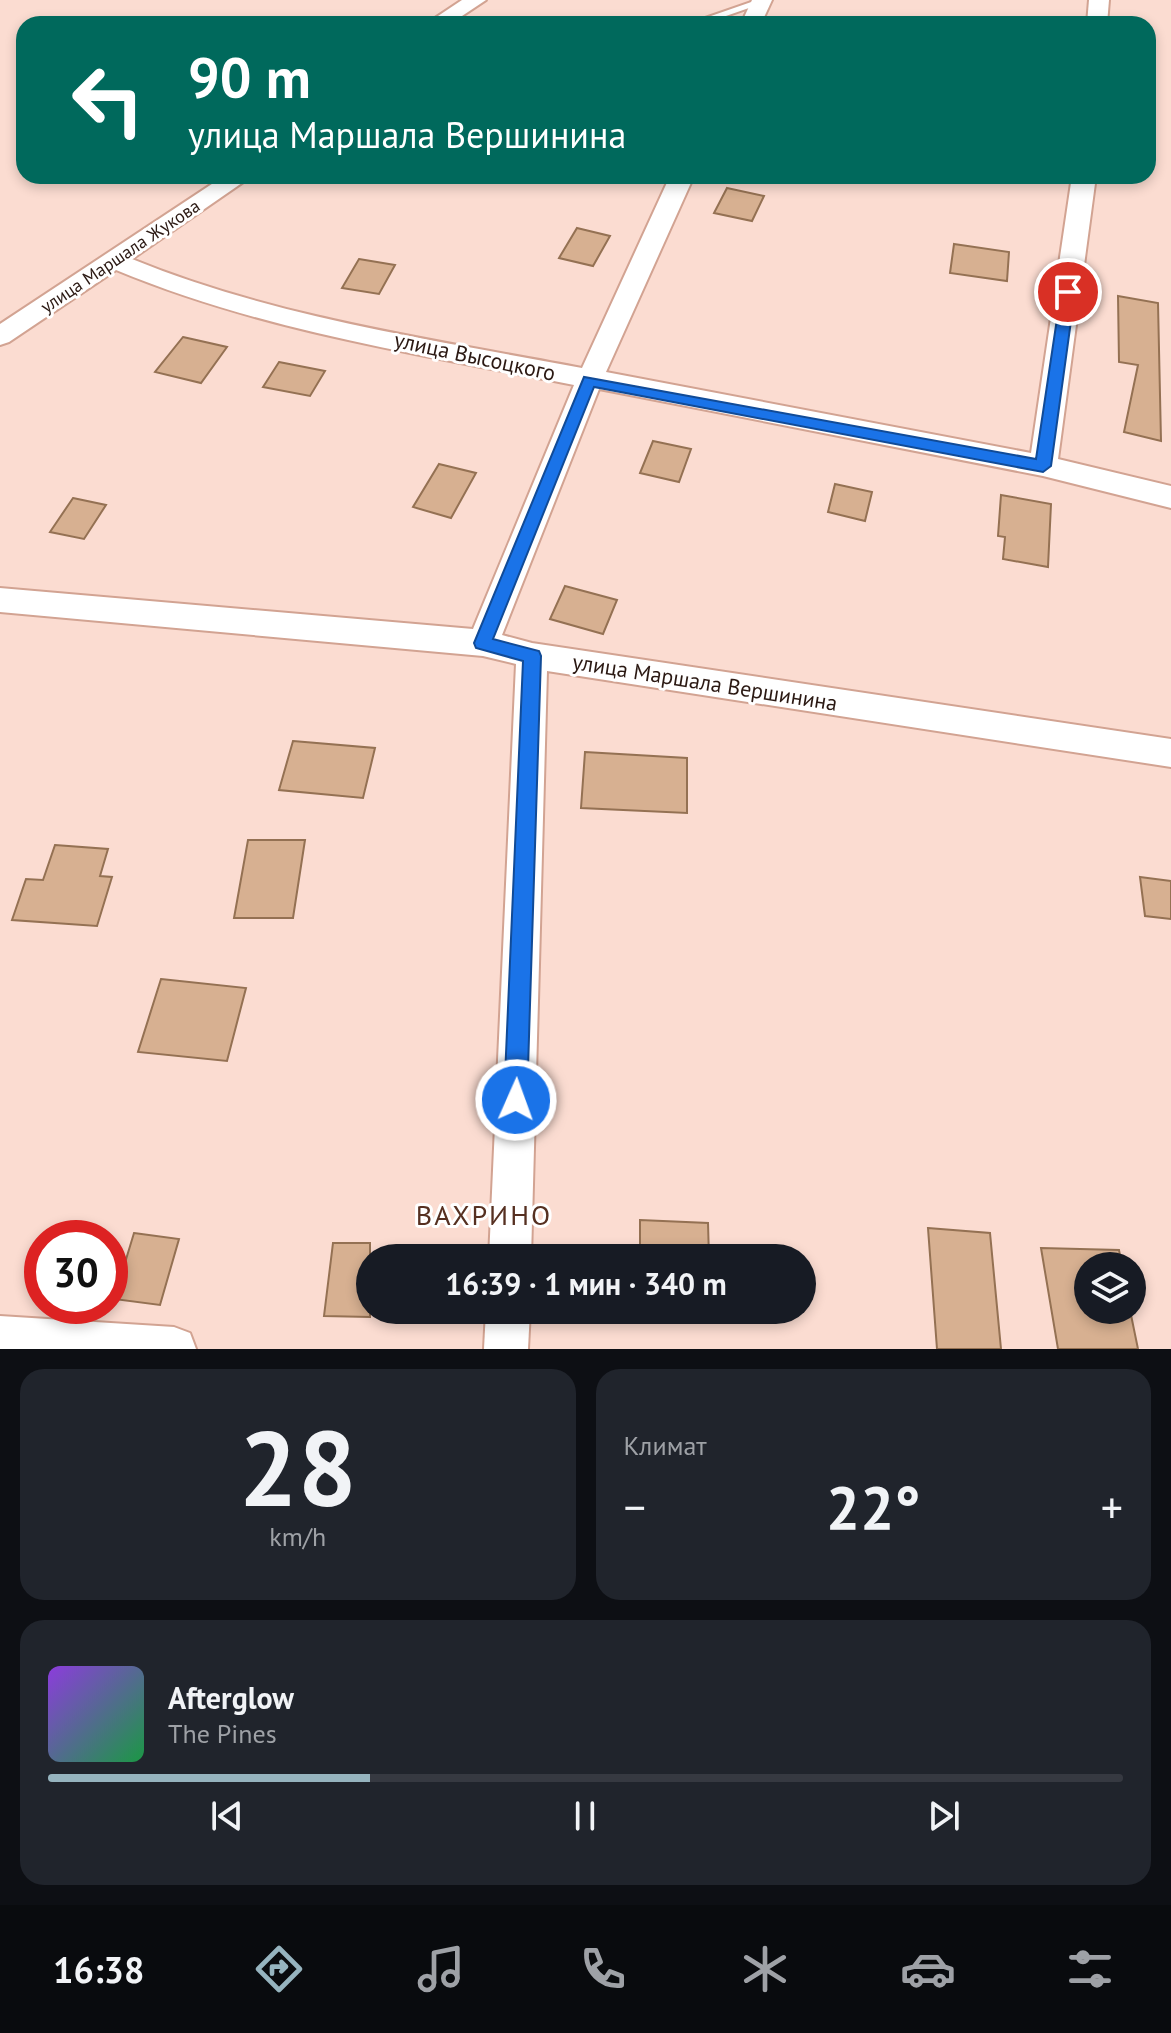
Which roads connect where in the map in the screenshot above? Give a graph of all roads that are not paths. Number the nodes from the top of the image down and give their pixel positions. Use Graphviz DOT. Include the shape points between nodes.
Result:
graph roads {
  1 [pos="476,0"];
  2 [pos="762,1"];
  3 [pos="449,16"];
  4 [pos="717,16"];
  5 [pos="228,184"];
  6 [pos="678,184"];
  7 [pos="1083,184"];
  8 [pos="115,261"];
  9 [pos="0,336"];
  10 [pos="589,381"];
  11 [pos="1043,466"];
  12 [pos="1171,497"];
  13 [pos="0,600"];
  14 [pos="483,643"];
  15 [pos="532,656"];
  16 [pos="1171,753"];
  17 [pos="511,1244"];
  18 [pos="507,1324"];
  19 [pos="0,1338"];
  20 [pos="174,1349"];
  21 [pos="506,1349"];
  1 -- 3 [label="street"];
  2 -- 4 [label="lane"];
  5 -- 8 [label="street, улица Маршала Жукова"];
  6 -- 10 [label="street"];
  7 -- 11 [label="street"];
  8 -- 9 [label="street, улица Маршала Жукова"];
  8 -- 10 [label="street, улица Высоцкого" via="193,293 282,319 417,342"];
  10 -- 11 [label="street, улица Высоцкого"];
  10 -- 14 [label="street"];
  11 -- 12 [label="street, улица Высоцкого"];
  13 -- 14 [label="street, улица Маршала Вершинина"];
  14 -- 15 [label="street, улица Маршала Вершинина"];
  15 -- 16 [label="street, улица Маршала Вершинина"];
  15 -- 17 [label="street"];
  18 -- 21 [label="street"];
  19 -- 20 [label="street"];
}
